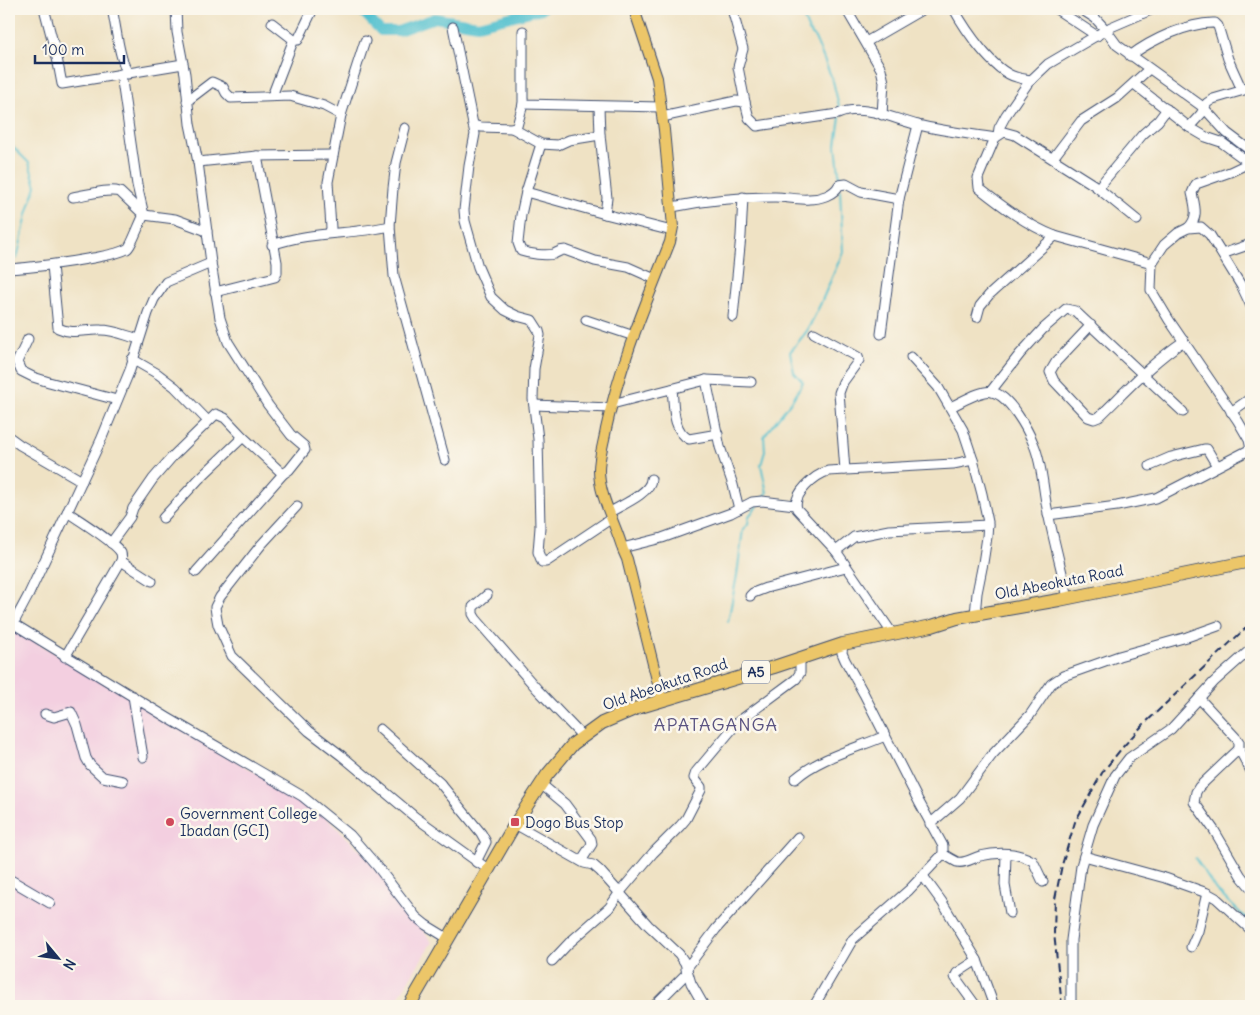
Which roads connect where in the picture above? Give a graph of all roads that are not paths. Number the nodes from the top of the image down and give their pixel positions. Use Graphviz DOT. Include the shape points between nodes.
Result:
graph roads {
  1 [pos="112,9"];
  2 [pos="176,9"];
  3 [pos="313,9"];
  4 [pos="634,9"];
  5 [pos="732,9"];
  6 [pos="846,9"];
  7 [pos="923,9"];
  8 [pos="954,9"];
  9 [pos="1056,9"];
  10 [pos="1081,9"];
  11 [pos="1154,9"];
  12 [pos="45,12"];
  13 [pos="1095,18"];
  14 [pos="272,23"];
  15 [pos="453,27"];
  16 [pos="1086,30"];
  17 [pos="1106,30"];
  18 [pos="523,31"];
  19 [pos="1097,36"];
  20 [pos="294,40"];
  21 [pos="365,41"];
  22 [pos="866,42"];
  23 [pos="1130,56"];
  24 [pos="183,64"];
  25 [pos="1149,69"];
  26 [pos="124,74"];
  27 [pos="1031,80"];
  28 [pos="1134,84"];
  29 [pos="1251,88"];
  30 [pos="1242,90"];
  31 [pos="272,96"];
  32 [pos="187,101"];
  33 [pos="745,102"];
  34 [pos="523,104"];
  35 [pos="599,106"];
  36 [pos="1203,107"];
  37 [pos="1167,108"];
  38 [pos="662,112"];
  39 [pos="341,115"];
  40 [pos="882,115"];
  41 [pos="473,125"];
  42 [pos="918,125"];
  43 [pos="1189,127"];
  44 [pos="405,128"];
  45 [pos="512,128"];
  46 [pos="1227,134"];
  47 [pos="600,135"];
  48 [pos="997,137"];
  49 [pos="1221,142"];
  50 [pos="541,144"];
  51 [pos="1251,151"];
  52 [pos="333,155"];
  53 [pos="257,156"];
  54 [pos="1053,158"];
  55 [pos="198,162"];
  56 [pos="1250,164"];
  57 [pos="1098,188"];
  58 [pos="526,192"];
  59 [pos="73,197"];
  60 [pos="743,197"];
  61 [pos="899,199"];
  62 [pos="672,207"];
  63 [pos="605,214"];
  64 [pos="144,215"];
  65 [pos="1137,220"];
  66 [pos="390,226"];
  67 [pos="1188,228"];
  68 [pos="207,231"];
  69 [pos="672,231"];
  70 [pos="330,232"];
  71 [pos="1055,236"];
  72 [pos="1251,244"];
  73 [pos="272,245"];
  74 [pos="1222,254"];
  75 [pos="211,263"];
  76 [pos="1152,263"];
  77 [pos="52,265"];
  78 [pos="9,269"];
  79 [pos="655,279"];
  80 [pos="215,292"];
  81 [pos="1251,306"];
  82 [pos="733,318"];
  83 [pos="977,318"];
  84 [pos="586,320"];
  85 [pos="1091,325"];
  86 [pos="814,333"];
  87 [pos="881,334"];
  88 [pos="634,336"];
  89 [pos="28,338"];
  90 [pos="139,339"];
  91 [pos="1184,342"];
  92 [pos="911,358"];
  93 [pos="132,359"];
  94 [pos="14,368"];
  95 [pos="1142,374"];
  96 [pos="706,380"];
  97 [pos="751,382"];
  98 [pos="672,389"];
  99 [pos="991,391"];
  100 [pos="1251,398"];
  101 [pos="117,400"];
  102 [pos="534,405"];
  103 [pos="611,406"];
  104 [pos="950,407"];
  105 [pos="1183,412"];
  106 [pos="1232,412"];
  107 [pos="208,421"];
  108 [pos="718,434"];
  109 [pos="9,436"];
  110 [pos="243,437"];
  111 [pos="445,460"];
  112 [pos="973,460"];
  113 [pos="1150,466"];
  114 [pos="1217,466"];
  115 [pos="845,470"];
  116 [pos="283,474"];
  117 [pos="651,479"];
  118 [pos="82,480"];
  119 [pos="795,504"];
  120 [pos="297,506"];
  121 [pos="739,509"];
  122 [pos="68,512"];
  123 [pos="1048,514"];
  124 [pos="611,515"];
  125 [pos="164,518"];
  126 [pos="988,524"];
  127 [pos="111,543"];
  128 [pos="622,549"];
  129 [pos="836,551"];
  130 [pos="121,561"];
  131 [pos="1251,561"];
  132 [pos="846,567"];
  133 [pos="196,572"];
  134 [pos="152,581"];
  135 [pos="487,595"];
  136 [pos="750,596"];
  137 [pos="1068,598"];
  138 [pos="975,615"];
  139 [pos="11,622"];
  140 [pos="1218,626"];
  141 [pos="892,633"];
  142 [pos="843,644"];
  143 [pos="1251,649"];
  144 [pos="65,657"];
  145 [pos="800,658"];
  146 [pos="133,696"];
  147 [pos="1199,698"];
  148 [pos="659,701"];
  149 [pos="45,714"];
  150 [pos="380,729"];
  151 [pos="885,736"];
  152 [pos="583,737"];
  153 [pos="1239,750"];
  154 [pos="143,757"];
  155 [pos="1251,772"];
  156 [pos="795,779"];
  157 [pos="122,781"];
  158 [pos="541,784"];
  159 [pos="514,824"];
  160 [pos="930,824"];
  161 [pos="798,837"];
  162 [pos="944,854"];
  163 [pos="1006,854"];
  164 [pos="1084,856"];
  165 [pos="581,861"];
  166 [pos="476,862"];
  167 [pos="489,870"];
  168 [pos="923,876"];
  169 [pos="9,879"];
  170 [pos="1043,882"];
  171 [pos="1251,888"];
  172 [pos="620,892"];
  173 [pos="1206,893"];
  174 [pos="50,904"];
  175 [pos="1010,913"];
  176 [pos="1251,930"];
  177 [pos="449,939"];
  178 [pos="1192,947"];
  179 [pos="977,960"];
  180 [pos="552,962"];
  181 [pos="686,971"];
  182 [pos="409,1006"];
  183 [pos="654,1006"];
  184 [pos="704,1006"];
  185 [pos="814,1006"];
  186 [pos="976,1006"];
  187 [pos="994,1006"];
  188 [pos="1071,1006"];
  1 -- 26 [label="street"];
  2 -- 24 [label="street"];
  3 -- 20 [label="street" via="298,40"];
  4 -- 38 [label="main road" via="657,78"];
  5 -- 33 [label="street" via="743,49 738,67"];
  6 -- 22 [label="street"];
  7 -- 22 [label="street"];
  8 -- 27 [label="street" via="986,55 1010,75"];
  9 -- 16 [label="street"];
  10 -- 13 [label="street"];
  11 -- 17 [label="street"];
  12 -- 26 [label="street" via="62,84"];
  13 -- 16 [label="street"];
  13 -- 17 [label="street"];
  14 -- 20 [label="street"];
  15 -- 41 [label="street"];
  16 -- 19 [label="street"];
  17 -- 19 [label="street"];
  17 -- 23 [label="street"];
  18 -- 34 [label="street"];
  19 -- 27 [label="street" via="1048,64"];
  20 -- 31 [label="street"];
  21 -- 39 [label="street"];
  22 -- 40 [label="street" via="884,82"];
  23 -- 25 [label="street"];
  23 -- 30 [label="street" via="1164,36 1216,23"];
  24 -- 26 [label="street"];
  24 -- 32 [label="street"];
  25 -- 28 [label="street"];
  25 -- 36 [label="street"];
  26 -- 64 [label="street" via="136,185"];
  27 -- 48 [label="street" via="1006,115"];
  28 -- 37 [label="street"];
  28 -- 54 [label="street" via="1081,121"];
  29 -- 30 [label="street"];
  30 -- 36 [label="street" via="1213,99"];
  31 -- 32 [label="street" via="231,98 223,87 212,82"];
  31 -- 39 [label="street" via="308,100"];
  32 -- 55 [label="street"];
  33 -- 38 [label="street"];
  33 -- 40 [label="street" via="749,118 757,126 844,111"];
  34 -- 35 [label="street"];
  34 -- 45 [label="street" via="517,126"];
  35 -- 38 [label="street"];
  35 -- 47 [label="street"];
  36 -- 43 [label="street"];
  36 -- 46 [label="street"];
  37 -- 43 [label="street"];
  37 -- 57 [label="street"];
  38 -- 62 [label="main road"];
  39 -- 52 [label="street"];
  40 -- 42 [label="street"];
  41 -- 45 [label="street"];
  41 -- 102 [label="street" via="475,134 465,221 478,267 491,297 505,310 532,320 539,331"];
  42 -- 48 [label="street"];
  42 -- 61 [label="street"];
  43 -- 49 [label="street"];
  44 -- 66 [label="street" via="396,163"];
  45 -- 50 [label="street"];
  46 -- 49 [label="street"];
  46 -- 51 [label="street"];
  47 -- 50 [label="street" via="558,145"];
  47 -- 63 [label="street" via="608,198"];
  48 -- 54 [label="street" via="1004,132 1015,135"];
  48 -- 71 [label="street" via="978,178 979,188 1022,220"];
  49 -- 56 [label="street"];
  50 -- 58 [label="street"];
  52 -- 53 [label="street"];
  52 -- 70 [label="street" via="328,182"];
  53 -- 55 [label="street"];
  53 -- 73 [label="street"];
  54 -- 57 [label="street"];
  55 -- 68 [label="street"];
  56 -- 67 [label="street" via="1196,184 1192,193 1195,220"];
  57 -- 65 [label="street"];
  58 -- 63 [label="street"];
  58 -- 79 [label="street" via="518,243 521,251 554,254 565,250 628,267"];
  59 -- 64 [label="street" via="115,190"];
  60 -- 61 [label="street" via="810,199 822,197 846,184 861,192"];
  60 -- 62 [label="street"];
  60 -- 82 [label="street"];
  61 -- 87 [label="street"];
  62 -- 69 [label="main road"];
  63 -- 69 [label="street"];
  64 -- 68 [label="street" via="175,219"];
  64 -- 77 [label="street" via="128,249"];
  66 -- 70 [label="street"];
  66 -- 111 [label="street" via="394,276"];
  67 -- 74 [label="street" via="1196,226 1207,231"];
  67 -- 76 [label="street" via="1164,245"];
  68 -- 75 [label="street"];
  69 -- 79 [label="main road"];
  70 -- 73 [label="street"];
  71 -- 76 [label="street"];
  71 -- 83 [label="street" via="989,296 980,306"];
  72 -- 74 [label="street"];
  73 -- 80 [label="street" via="277,262 275,277"];
  74 -- 81 [label="street"];
  75 -- 80 [label="street"];
  75 -- 90 [label="street" via="166,282 151,305"];
  76 -- 91 [label="street" via="1151,290"];
  77 -- 78 [label="street"];
  77 -- 90 [label="street" via="58,328 75,332 109,331"];
  79 -- 88 [label="main road"];
  80 -- 116 [label="street" via="228,342 268,405 291,435 304,446 305,450"];
  84 -- 88 [label="street"];
  85 -- 95 [label="street"];
  85 -- 95 [label="street" via="1050,372 1054,381 1088,417 1099,417"];
  85 -- 99 [label="street" via="1075,311 1062,310 1020,354"];
  86 -- 115 [label="street" via="859,360 843,382 839,394"];
  88 -- 103 [label="main road"];
  89 -- 94 [label="street"];
  90 -- 93 [label="street"];
  91 -- 95 [label="street"];
  91 -- 106 [label="street"];
  92 -- 104 [label="street" via="938,387"];
  93 -- 101 [label="street"];
  93 -- 107 [label="street" via="174,387"];
  94 -- 101 [label="street" via="33,377"];
  95 -- 105 [label="street"];
  96 -- 97 [label="street"];
  96 -- 98 [label="street"];
  96 -- 108 [label="street"];
  98 -- 103 [label="street"];
  98 -- 108 [label="street" via="676,418 684,437"];
  99 -- 104 [label="street"];
  99 -- 123 [label="street" via="1010,404 1034,444"];
  100 -- 106 [label="street"];
  101 -- 118 [label="street"];
  102 -- 103 [label="street"];
  102 -- 124 [label="street" via="538,439 539,558 546,562"];
  103 -- 124 [label="main road" via="599,461 603,492"];
  104 -- 112 [label="street" via="963,430"];
  106 -- 114 [label="street" via="1249,440 1250,449"];
  107 -- 110 [label="street" via="219,415"];
  107 -- 127 [label="street" via="153,479"];
  108 -- 121 [label="street"];
  109 -- 118 [label="street"];
  110 -- 116 [label="street"];
  110 -- 125 [label="street"];
  112 -- 115 [label="street"];
  112 -- 126 [label="street"];
  113 -- 114 [label="street" via="1171,457 1207,449"];
  114 -- 123 [label="street" via="1156,498"];
  115 -- 119 [label="street" via="818,474"];
  116 -- 133 [label="street"];
  117 -- 124 [label="street" via="644,492"];
  118 -- 122 [label="street"];
  119 -- 121 [label="street" via="762,501"];
  119 -- 129 [label="street"];
  120 -- 166 [label="street" via="261,545 217,602 218,625 232,656 309,731"];
  121 -- 128 [label="street" via="662,538"];
  122 -- 127 [label="street"];
  122 -- 139 [label="street" via="28,596"];
  123 -- 137 [label="street"];
  124 -- 128 [label="main road"];
  126 -- 129 [label="street" via="890,530 854,537"];
  126 -- 138 [label="street"];
  127 -- 130 [label="street" via="120,552"];
  128 -- 148 [label="main road"];
  129 -- 132 [label="street"];
  130 -- 134 [label="street"];
  130 -- 144 [label="street"];
  131 -- 137 [label="highway, Old Abeokuta Road / A5"];
  132 -- 136 [label="street" via="766,588"];
  132 -- 141 [label="street"];
  135 -- 152 [label="street" via="473,607 473,614"];
  137 -- 138 [label="highway, Old Abeokuta Road / A5"];
  138 -- 141 [label="highway, Old Abeokuta Road / A5"];
  139 -- 144 [label="street"];
  140 -- 160 [label="street" via="1119,656 1063,676 1051,684 1030,715 992,755 960,798"];
  141 -- 142 [label="highway, Old Abeokuta Road / A5"];
  142 -- 145 [label="highway, Old Abeokuta Road / A5"];
  142 -- 151 [label="street" via="845,660"];
  143 -- 147 [label="street"];
  144 -- 146 [label="street"];
  145 -- 148 [label="highway, Old Abeokuta Road / A5"];
  145 -- 172 [label="street" via="800,673 796,679 743,718 710,753 694,778 701,790 686,819"];
  146 -- 154 [label="street"];
  146 -- 177 [label="street" via="302,796 327,815 350,835 416,917"];
  147 -- 153 [label="street" via="1237,739"];
  147 -- 164 [label="street" via="1171,729 1129,758 1115,776 1093,825"];
  148 -- 152 [label="highway, Old Abeokuta Road / A5" via="602,723"];
  149 -- 157 [label="street" via="54,717 71,712 90,765 103,777"];
  150 -- 166 [label="street" via="440,783 481,833 486,842"];
  151 -- 156 [label="street" via="832,756"];
  151 -- 160 [label="street"];
  152 -- 158 [label="highway, Old Abeokuta Road / A5" via="560,758"];
  153 -- 155 [label="street"];
  153 -- 171 [label="street" via="1199,787 1194,802"];
  158 -- 159 [label="highway, Old Abeokuta Road / A5"];
  158 -- 165 [label="street" via="565,804 591,839 592,844"];
  159 -- 165 [label="street"];
  159 -- 167 [label="highway, Old Abeokuta Road / A5"];
  160 -- 162 [label="street"];
  161 -- 181 [label="street" via="716,929"];
  162 -- 163 [label="street" via="957,862"];
  162 -- 168 [label="street"];
  163 -- 170 [label="street" via="1033,861"];
  163 -- 175 [label="street"];
  164 -- 173 [label="street"];
  164 -- 188 [label="street" via="1071,940"];
  165 -- 172 [label="street" via="593,865"];
  166 -- 167 [label="street"];
  167 -- 177 [label="highway, Old Abeokuta Road / A5"];
  168 -- 179 [label="street"];
  168 -- 185 [label="street" via="853,939"];
  169 -- 174 [label="street"];
  172 -- 180 [label="street" via="609,908"];
  172 -- 181 [label="street" via="679,954"];
  173 -- 176 [label="street"];
  173 -- 178 [label="street"];
  177 -- 182 [label="highway, Old Abeokuta Road / A5"];
  179 -- 186 [label="street" via="955,977"];
  179 -- 187 [label="street"];
  181 -- 183 [label="street"];
  181 -- 184 [label="street"];
}
